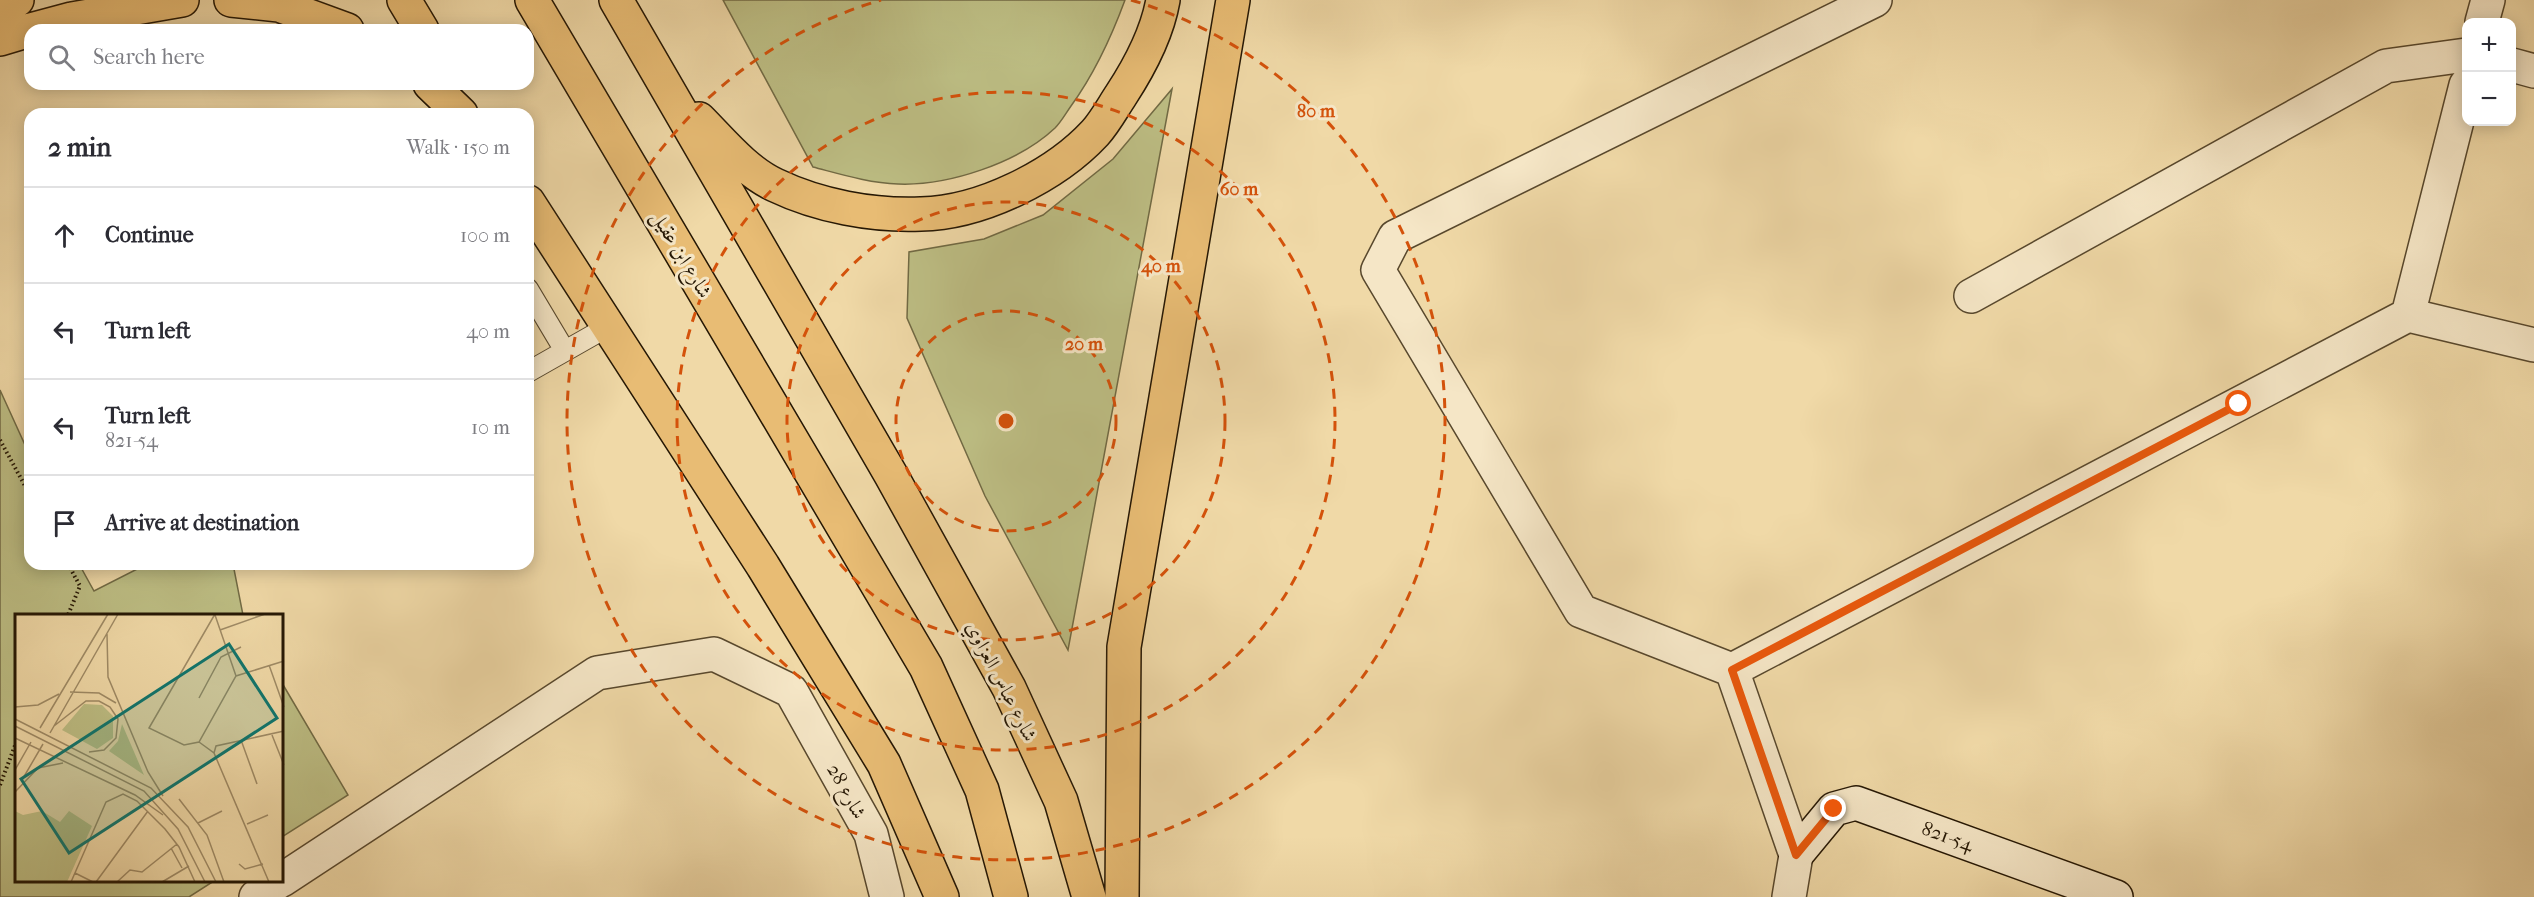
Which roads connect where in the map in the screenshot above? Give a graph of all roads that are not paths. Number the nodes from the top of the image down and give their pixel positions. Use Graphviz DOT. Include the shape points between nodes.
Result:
graph roads {
  1 [pos="16,0"];
  2 [pos="182,0"];
  3 [pos="231,0"];
  4 [pos="404,0"];
  5 [pos="532,0"];
  6 [pos="616,0"];
  7 [pos="1163,0"];
  8 [pos="1233,0"];
  9 [pos="1875,0"];
  10 [pos="2488,0"];
  11 [pos="0,8"];
  12 [pos="2483,18"];
  13 [pos="53,24"];
  14 [pos="331,24"];
  15 [pos="418,24"];
  16 [pos="24,32"];
  17 [pos="0,39"];
  18 [pos="2462,56"];
  19 [pos="2516,66"];
  20 [pos="2534,71"];
  21 [pos="436,90"];
  22 [pos="458,90"];
  23 [pos="669,90"];
  24 [pos="2462,101"];
  25 [pos="455,108"];
  26 [pos="468,108"];
  27 [pos="534,211"];
  28 [pos="1971,297"];
  29 [pos="534,299"];
  30 [pos="2408,315"];
  31 [pos="609,326"];
  32 [pos="2534,345"];
  33 [pos="565,351"];
  34 [pos="534,369"];
  35 [pos="1732,670"];
  36 [pos="1796,855"];
  37 [pos="284,879"];
  38 [pos="279,882"];
  39 [pos="2105,895"];
  40 [pos="256,897"];
  41 [pos="887,897"];
  42 [pos="942,897"];
  43 [pos="1011,897"];
  44 [pos="1089,897"];
  45 [pos="1122,897"];
  46 [pos="1789,897"];
  1 -- 11 [label="main road"];
  2 -- 13 [label="main road"];
  3 -- 14 [label="main road" via="279,5"];
  4 -- 15 [label="main road"];
  5 -- 43 [label="main road, شارع ابن عقيل" via="927,667 982,790"];
  6 -- 23 [label="main road"];
  7 -- 23 [label="main road" via="1159,25 1132,77 1096,132 1040,177 967,207 923,214 868,212 817,201 773,184 742,162"];
  8 -- 45 [label="main road" via="1124,647"];
  9 -- 35 [label="street" via="1395,237 1378,270 1581,611"];
  10 -- 12 [label="street"];
  16 -- 17 [label="main road"];
  18 -- 28 [label="street" via="2386,66"];
  19 -- 20 [label="street"];
  21 -- 25 [label="main road"];
  22 -- 26 [label="main road"];
  23 -- 44 [label="main road, شارع عباس العزاوي" via="1009,688 1061,801"];
  24 -- 30 [label="street"];
  27 -- 31 [label="main road"];
  29 -- 33 [label="lane"];
  30 -- 32 [label="street"];
  30 -- 35 [label="street"];
  31 -- 33 [label="lane"];
  31 -- 42 [label="main road" via="884,764"];
  33 -- 34 [label="lane"];
  35 -- 36 [label="street"];
  36 -- 39 [label="street, 821-54" via="1834,809 1856,803"];
  36 -- 46 [label="street"];
  37 -- 41 [label="street, شارع 28" via="597,673 714,654 791,691 871,834"];
  38 -- 40 [label="street"];
}
